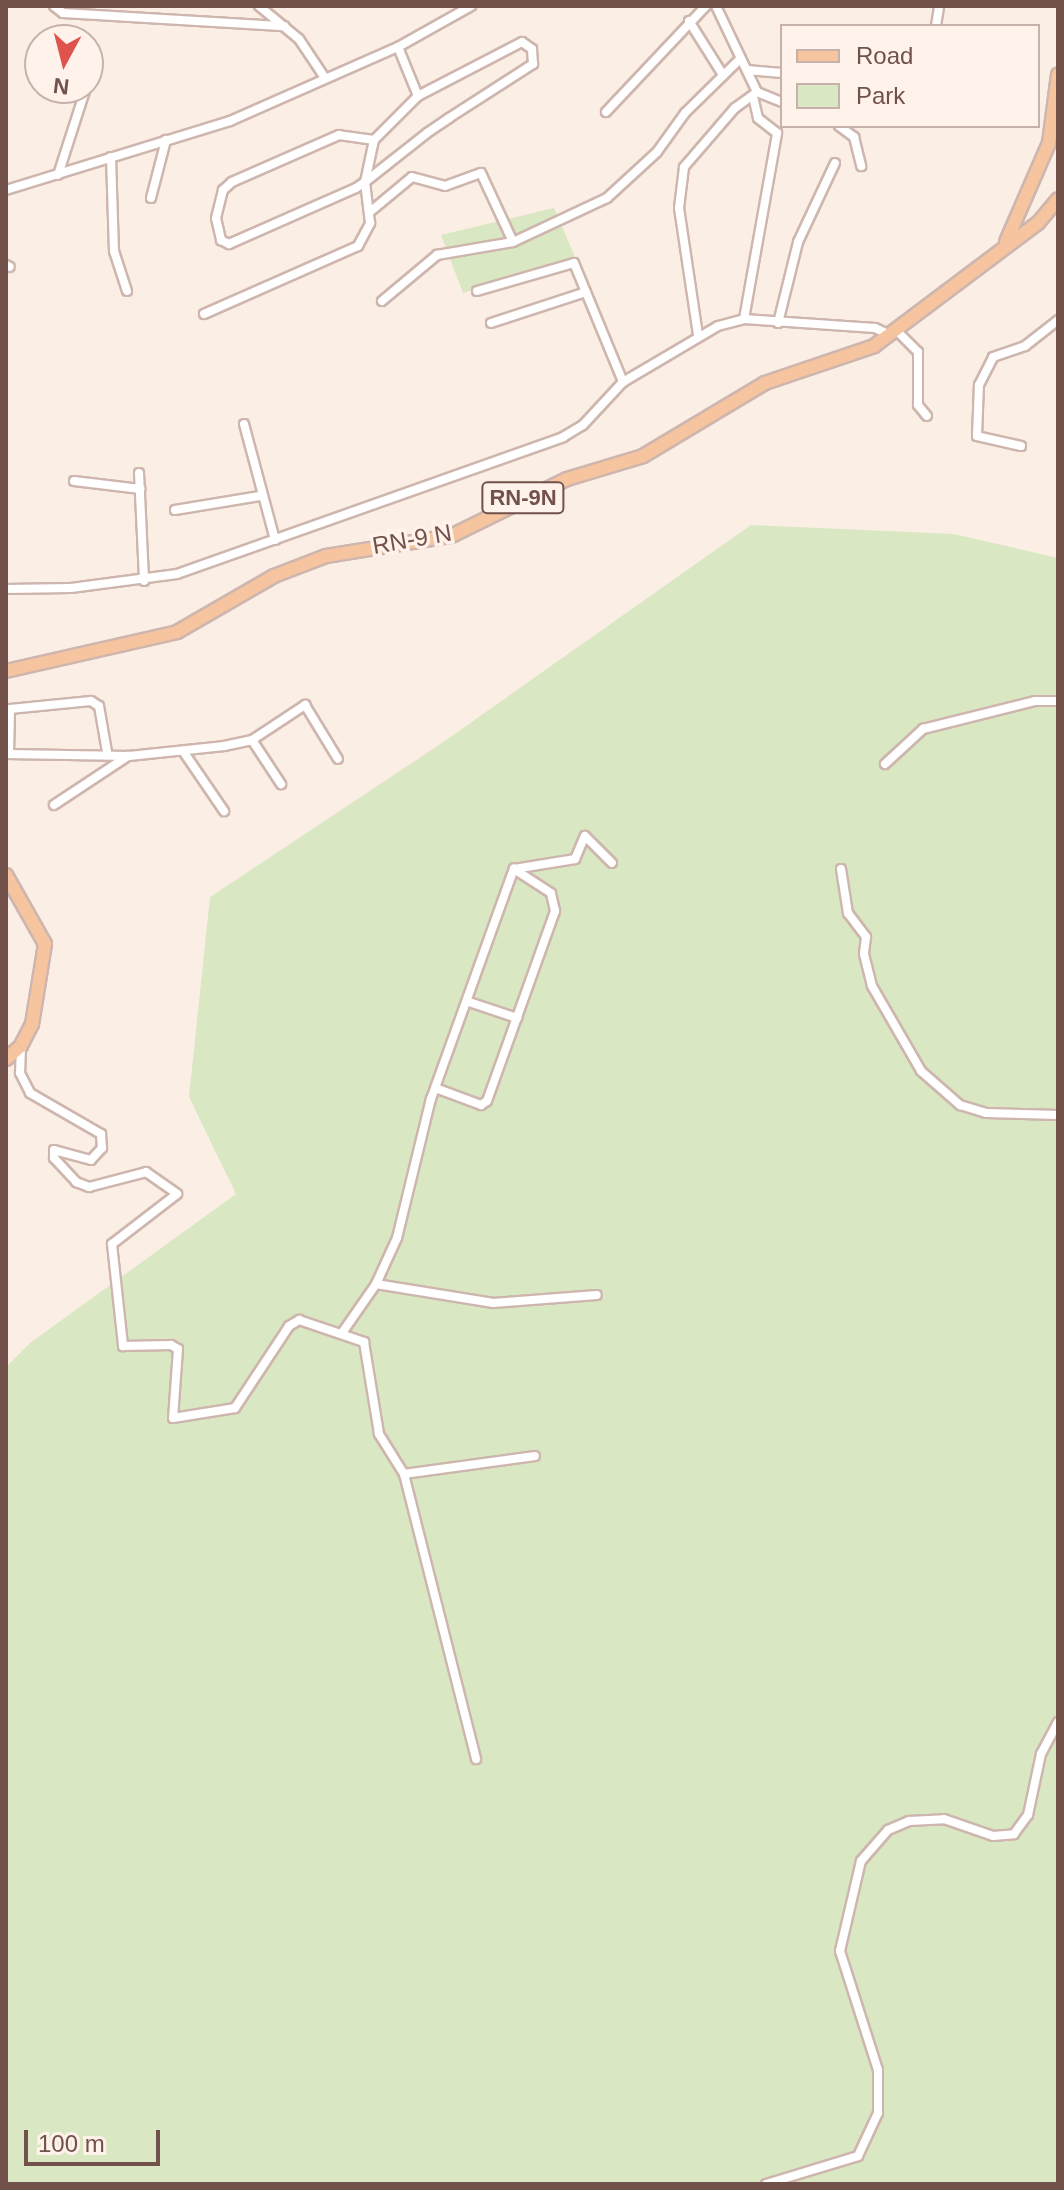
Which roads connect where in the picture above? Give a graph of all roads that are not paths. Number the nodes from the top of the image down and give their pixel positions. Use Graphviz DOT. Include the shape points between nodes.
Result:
graph roads {
  1 [pos="54,6"];
  2 [pos="259,6"];
  3 [pos="471,6"];
  4 [pos="706,6"];
  5 [pos="716,6"];
  6 [pos="689,21"];
  7 [pos="285,26"];
  8 [pos="398,47"];
  9 [pos="741,58"];
  10 [pos="747,70"];
  11 [pos="780,73"];
  12 [pos="723,75"];
  13 [pos="1058,75"];
  14 [pos="325,78"];
  15 [pos="755,94"];
  16 [pos="418,96"];
  17 [pos="780,101"];
  18 [pos="81,104"];
  19 [pos="606,112"];
  20 [pos="842,128"];
  21 [pos="166,140"];
  22 [pos="374,140"];
  23 [pos="111,157"];
  24 [pos="835,163"];
  25 [pos="861,166"];
  26 [pos="58,175"];
  27 [pos="365,182"];
  28 [pos="6,190"];
  29 [pos="151,198"];
  30 [pos="1058,199"];
  31 [pos="371,211"];
  32 [pos="513,242"];
  33 [pos="1005,245"];
  34 [pos="127,291"];
  35 [pos="477,291"];
  36 [pos="586,292"];
  37 [pos="382,301"];
  38 [pos="204,314"];
  39 [pos="744,319"];
  40 [pos="1058,320"];
  41 [pos="491,323"];
  42 [pos="778,323"];
  43 [pos="893,333"];
  44 [pos="698,335"];
  45 [pos="623,382"];
  46 [pos="927,416"];
  47 [pos="244,424"];
  48 [pos="1021,446"];
  49 [pos="139,473"];
  50 [pos="74,481"];
  51 [pos="141,489"];
  52 [pos="260,496"];
  53 [pos="175,510"];
  54 [pos="275,540"];
  55 [pos="144,581"];
  56 [pos="6,589"];
  57 [pos="6,671"];
  58 [pos="1058,701"];
  59 [pos="252,740"];
  60 [pos="183,751"];
  61 [pos="107,752"];
  62 [pos="7,754"];
  63 [pos="129,756"];
  64 [pos="338,759"];
  65 [pos="885,764"];
  66 [pos="281,784"];
  67 [pos="54,805"];
  68 [pos="224,811"];
  69 [pos="612,863"];
  70 [pos="514,869"];
  71 [pos="841,869"];
  72 [pos="6,875"];
  73 [pos="469,1002"];
  74 [pos="517,1018"];
  75 [pos="21,1046"];
  76 [pos="6,1059"];
  77 [pos="438,1089"];
  78 [pos="1058,1115"];
  79 [pos="376,1284"];
  80 [pos="597,1295"];
  81 [pos="342,1333"];
  82 [pos="535,1456"];
  83 [pos="404,1474"];
  84 [pos="1058,1722"];
  85 [pos="476,1759"];
  86 [pos="766,2184"];
  1 -- 7 [label="street" via="63,13"];
  2 -- 7 [label="street"];
  3 -- 8 [label="street"];
  4 -- 6 [label="street"];
  5 -- 9 [label="street"];
  6 -- 12 [label="street"];
  6 -- 19 [label="street"];
  7 -- 14 [label="street"];
  8 -- 14 [label="street"];
  8 -- 16 [label="street"];
  9 -- 10 [label="street"];
  9 -- 12 [label="street"];
  10 -- 11 [label="street"];
  10 -- 15 [label="street"];
  12 -- 32 [label="street" via="611,194"];
  13 -- 33 [label="main road, RN-9N" via="1042,166"];
  14 -- 21 [label="street" via="230,121"];
  15 -- 17 [label="street"];
  15 -- 39 [label="street" via="758,118 777,133"];
  15 -- 44 [label="street" via="735,108 684,167 679,208"];
  16 -- 22 [label="street"];
  16 -- 27 [label="street" via="499,50 522,42 532,49 533,64 524,74 449,118"];
  18 -- 26 [label="street"];
  20 -- 25 [label="street" via="854,137"];
  21 -- 23 [label="street"];
  21 -- 29 [label="street"];
  22 -- 27 [label="street"];
  22 -- 27 [label="street" via="339,135 232,182 223,190 216,218 221,240 238,241"];
  23 -- 26 [label="street"];
  23 -- 34 [label="street" via="114,251"];
  24 -- 42 [label="street" via="798,242"];
  26 -- 28 [label="street"];
  27 -- 31 [label="street"];
  30 -- 33 [label="main road, RN-9N" via="1038,223"];
  31 -- 32 [label="street" via="412,177 445,186 481,173"];
  31 -- 38 [label="street" via="358,246"];
  32 -- 37 [label="street" via="437,255"];
  33 -- 43 [label="main road, RN-9 N / RN-9N"];
  35 -- 36 [label="street" via="573,262"];
  36 -- 41 [label="street"];
  36 -- 45 [label="street"];
  39 -- 42 [label="street"];
  39 -- 44 [label="street"];
  40 -- 48 [label="street" via="1025,346 993,357 979,385 977,436"];
  42 -- 43 [label="street"];
  43 -- 46 [label="street" via="918,352 918,405"];
  43 -- 57 [label="main road, RN-9 N / RN-9N" via="853,357 765,383 643,456 567,479 451,536 326,556 274,576 177,632"];
  44 -- 45 [label="street"];
  45 -- 54 [label="street" via="563,437"];
  47 -- 52 [label="street"];
  49 -- 51 [label="street"];
  50 -- 51 [label="street"];
  51 -- 55 [label="street"];
  52 -- 53 [label="street"];
  52 -- 54 [label="street"];
  54 -- 55 [label="street"];
  55 -- 56 [label="street"];
  58 -- 65 [label="street" via="1035,701 923,729"];
  59 -- 60 [label="street"];
  59 -- 64 [label="street" via="305,705"];
  59 -- 66 [label="street"];
  60 -- 63 [label="street"];
  60 -- 68 [label="street"];
  61 -- 62 [label="street"];
  61 -- 62 [label="street" via="99,706 91,701 10,709"];
  61 -- 63 [label="street"];
  63 -- 67 [label="street"];
  69 -- 70 [label="street" via="585,836 575,859"];
  70 -- 73 [label="street"];
  70 -- 74 [label="street" via="551,893 557,904"];
  71 -- 78 [label="street" via="848,913 866,937 864,954 872,986 921,1071 960,1105 986,1113"];
  72 -- 75 [label="main road" via="45,944 41,985"];
  73 -- 74 [label="street"];
  73 -- 77 [label="street"];
  74 -- 77 [label="street" via="485,1104"];
  75 -- 76 [label="main road"];
  75 -- 81 [label="street" via="20,1073 30,1093 101,1134 102,1148 91,1160 54,1150 54,1158 76,1182 89,1187 146,1172 177,1194 112,1244 123,1346 178,1349 173,1418 235,1408 289,1326 299,1320"];
  77 -- 79 [label="street" via="431,1099 397,1238"];
  79 -- 80 [label="street" via="493,1303"];
  79 -- 81 [label="street"];
  81 -- 83 [label="street" via="364,1342 379,1434"];
  82 -- 83 [label="street"];
  83 -- 85 [label="street"];
  84 -- 86 [label="street" via="1041,1754 1028,1815 1014,1834 993,1836 944,1819 909,1821 888,1830 861,1861 840,1951 878,2070 878,2113 858,2156"];
}
